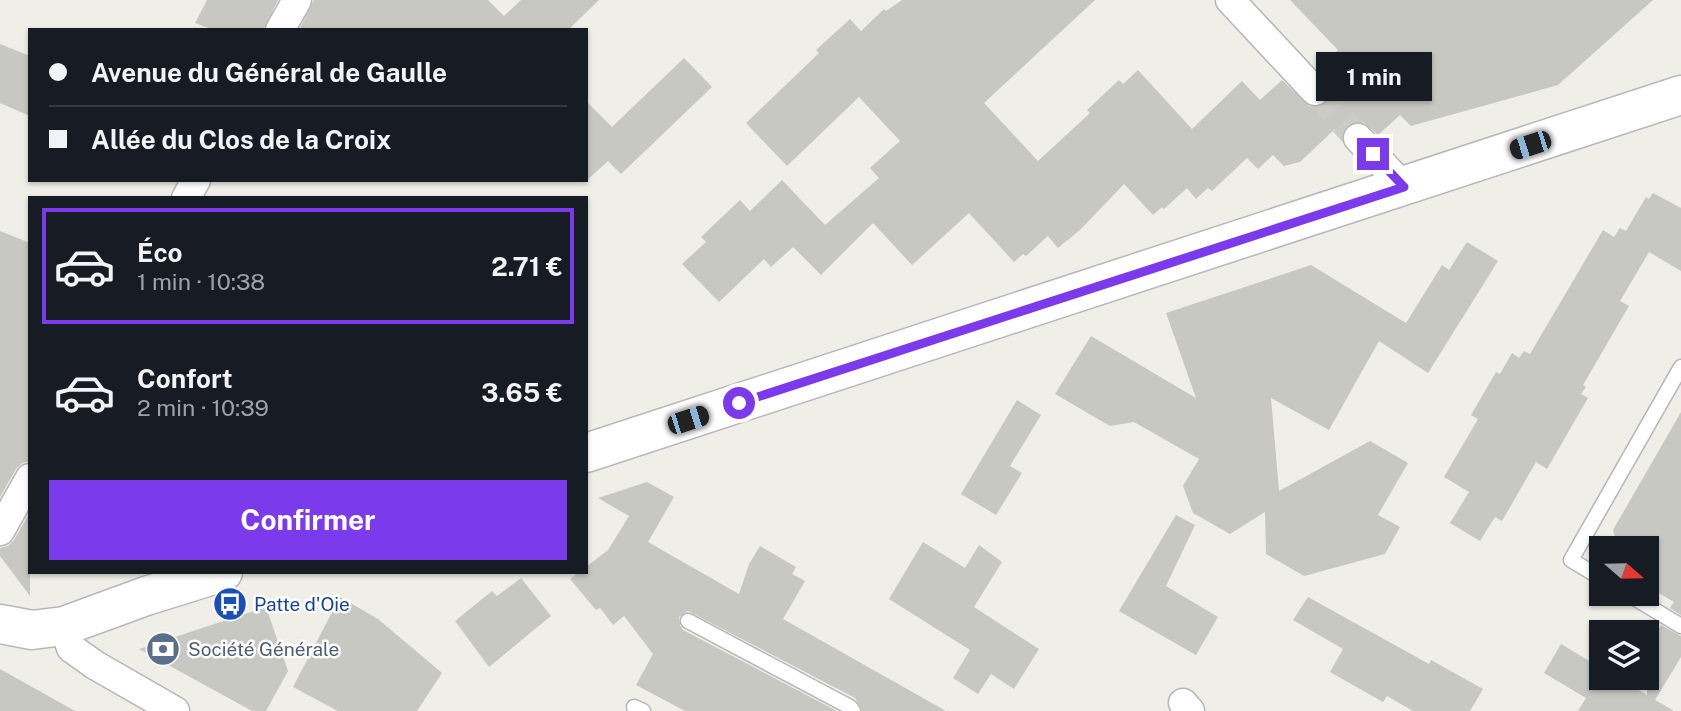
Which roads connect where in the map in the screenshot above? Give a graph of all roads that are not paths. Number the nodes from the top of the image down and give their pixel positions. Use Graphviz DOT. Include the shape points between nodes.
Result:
graph roads {
  1 [pos="297,0"];
  2 [pos="1230,0"];
  3 [pos="281,28"];
  4 [pos="1315,91"];
  5 [pos="1681,95"];
  6 [pos="1358,138"];
  7 [pos="1404,187"];
  8 [pos="1681,367"];
  9 [pos="588,452"];
  10 [pos="28,482"];
  11 [pos="0,531"];
  12 [pos="1589,571"];
  13 [pos="217,574"];
  14 [pos="1648,606"];
  15 [pos="688,621"];
  16 [pos="0,624"];
  17 [pos="64,626"];
  18 [pos="1681,626"];
  19 [pos="175,711"];
  20 [pos="853,711"];
  1 -- 3 [label="street"];
  2 -- 4 [label="street"];
  5 -- 7 [label="main road"];
  6 -- 7 [label="street"];
  7 -- 9 [label="main road"];
  8 -- 12 [label="lane" via="1571,560"];
  10 -- 11 [label="street"];
  13 -- 17 [label="main road"];
  14 -- 18 [label="lane"];
  15 -- 20 [label="lane"];
  16 -- 17 [label="main road" via="32,630"];
  17 -- 19 [label="street" via="71,648"];
}
